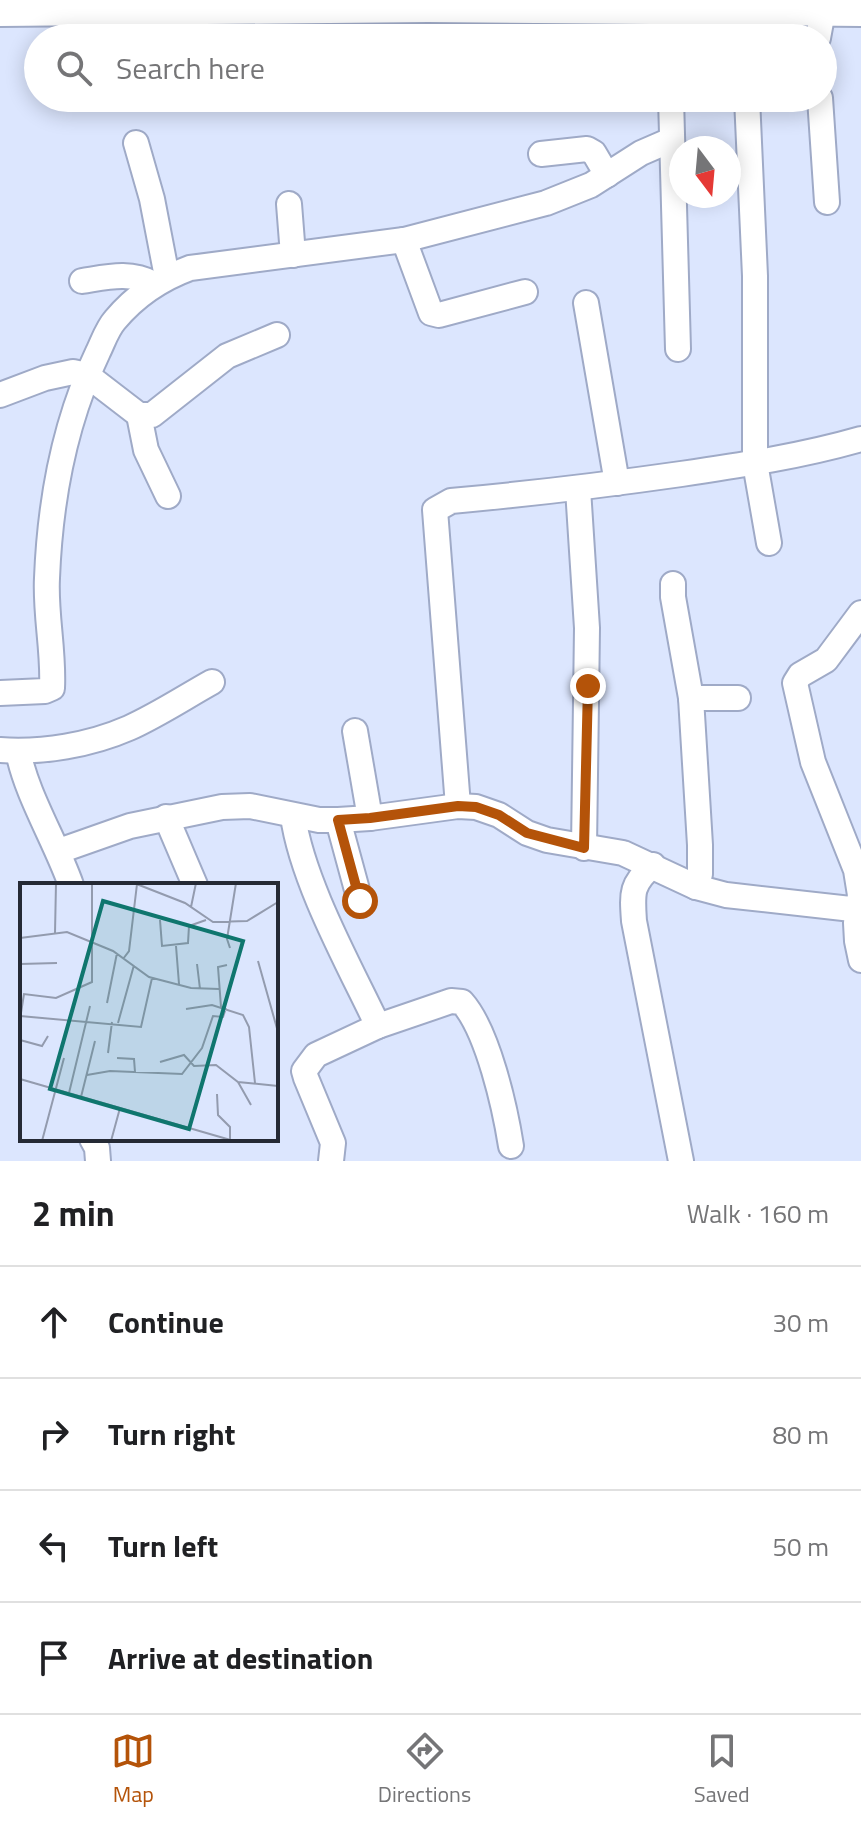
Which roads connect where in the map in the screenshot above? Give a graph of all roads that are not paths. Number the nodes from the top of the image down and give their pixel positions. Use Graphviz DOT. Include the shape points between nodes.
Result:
graph roads {
  1 [pos="64,4"];
  2 [pos="428,4"];
  3 [pos="0,11"];
  4 [pos="861,11"];
  5 [pos="822,16"];
  6 [pos="671,24"];
  7 [pos="743,24"];
  8 [pos="671,112"];
  9 [pos="748,112"];
  10 [pos="821,112"];
  11 [pos="671,136"];
  12 [pos="669,141"];
  13 [pos="136,143"];
  14 [pos="541,154"];
  15 [pos="607,175"];
  16 [pos="827,202"];
  17 [pos="289,204"];
  18 [pos="673,208"];
  19 [pos="404,240"];
  20 [pos="293,255"];
  21 [pos="160,280"];
  22 [pos="82,281"];
  23 [pos="525,292"];
  24 [pos="586,303"];
  25 [pos="277,335"];
  26 [pos="678,349"];
  27 [pos="87,375"];
  28 [pos="0,395"];
  29 [pos="139,415"];
  30 [pos="861,439"];
  31 [pos="755,463"];
  32 [pos="617,483"];
  33 [pos="578,489"];
  34 [pos="168,496"];
  35 [pos="769,543"];
  36 [pos="673,584"];
  37 [pos="861,613"];
  38 [pos="212,682"];
  39 [pos="0,693"];
  40 [pos="691,698"];
  41 [pos="738,698"];
  42 [pos="355,731"];
  43 [pos="9,751"];
  44 [pos="458,806"];
  45 [pos="293,816"];
  46 [pos="166,817"];
  47 [pos="370,818"];
  48 [pos="338,820"];
  49 [pos="584,848"];
  50 [pos="59,851"];
  51 [pos="653,865"];
  52 [pos="70,883"];
  53 [pos="194,883"];
  54 [pos="696,887"];
  55 [pos="360,901"];
  56 [pos="859,910"];
  57 [pos="861,960"];
  58 [pos="378,1026"];
  59 [pos="93,1141"];
  60 [pos="511,1146"];
  61 [pos="98,1161"];
  62 [pos="331,1161"];
  63 [pos="681,1161"];
  1 -- 2 [label="street"];
  1 -- 3 [label="street"];
  2 -- 6 [label="street"];
  4 -- 5 [label="street"];
  5 -- 7 [label="street"];
  6 -- 7 [label="street"];
  8 -- 11 [label="street"];
  9 -- 31 [label="street"];
  10 -- 16 [label="street"];
  12 -- 15 [label="street"];
  13 -- 21 [label="street" via="152,199"];
  14 -- 15 [label="street" via="587,149"];
  15 -- 19 [label="street" via="546,203"];
  17 -- 20 [label="street"];
  18 -- 26 [label="street"];
  19 -- 20 [label="street"];
  19 -- 23 [label="street" via="431,313"];
  20 -- 21 [label="street" via="190,268"];
  21 -- 22 [label="street" via="122,275"];
  21 -- 27 [label="street" via="112,322"];
  24 -- 32 [label="street"];
  25 -- 29 [label="street" via="227,356 152,415"];
  27 -- 28 [label="street" via="45,378"];
  27 -- 29 [label="street"];
  27 -- 39 [label="street" via="67,443 51,536 47,609 52,688"];
  29 -- 34 [label="street" via="146,450"];
  30 -- 31 [label="street"];
  31 -- 32 [label="street"];
  31 -- 35 [label="street"];
  32 -- 33 [label="street"];
  33 -- 44 [label="street" via="451,501 435,510"];
  33 -- 49 [label="street" via="587,628"];
  36 -- 40 [label="street"];
  37 -- 56 [label="street" via="826,660 795,683 813,762 856,870"];
  38 -- 43 [label="street" via="129,728 73,746"];
  40 -- 41 [label="street"];
  40 -- 54 [label="street" via="700,845"];
  42 -- 47 [label="street"];
  43 -- 50 [label="street"];
  44 -- 47 [label="street"];
  44 -- 49 [label="street" via="476,807 527,833"];
  45 -- 46 [label="street" via="250,806"];
  45 -- 48 [label="street"];
  45 -- 58 [label="street" via="304,861"];
  46 -- 50 [label="street"];
  46 -- 53 [label="street"];
  47 -- 48 [label="street"];
  48 -- 55 [label="street"];
  49 -- 51 [label="street" via="623,853"];
  50 -- 52 [label="street"];
  51 -- 54 [label="street"];
  51 -- 63 [label="street" via="632,893 634,921"];
  54 -- 56 [label="street"];
  56 -- 57 [label="street"];
  58 -- 60 [label="street" via="462,1002 489,1057"];
  58 -- 62 [label="street" via="316,1055 304,1071 333,1143"];
  59 -- 61 [label="street"];
}
